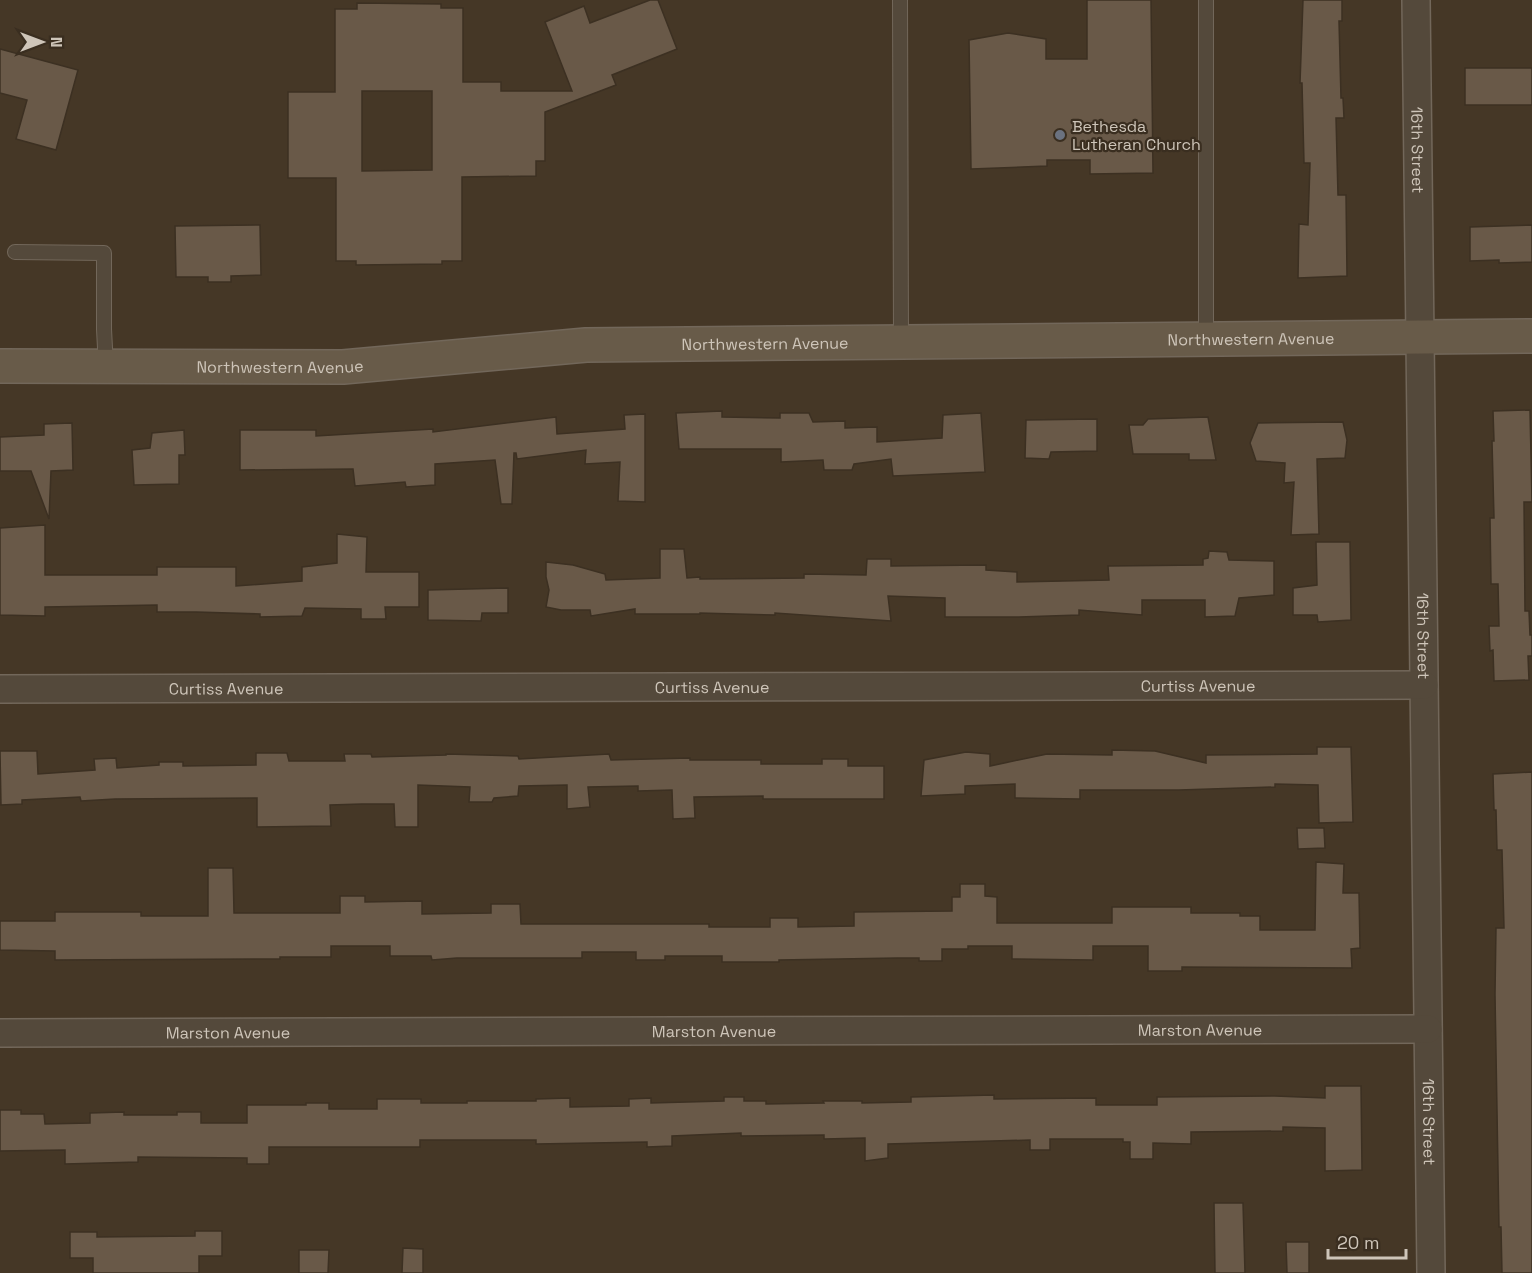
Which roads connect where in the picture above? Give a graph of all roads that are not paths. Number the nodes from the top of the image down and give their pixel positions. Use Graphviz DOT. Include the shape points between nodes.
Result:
graph roads {
  1 [pos="900,0"];
  2 [pos="1206,0"];
  3 [pos="1416,0"];
  4 [pos="15,252"];
  5 [pos="1532,336"];
  6 [pos="1419,337"];
  7 [pos="1206,339"];
  8 [pos="901,341"];
  9 [pos="0,366"];
  10 [pos="106,366"];
  11 [pos="1424,685"];
  12 [pos="0,689"];
  13 [pos="1428,1029"];
  14 [pos="0,1033"];
  15 [pos="1431,1273"];
  1 -- 8 [label="lane"];
  2 -- 7 [label="lane"];
  3 -- 6 [label="street, 16th Street"];
  4 -- 10 [label="lane" via="104,253"];
  5 -- 6 [label="street, Northwestern Avenue"];
  6 -- 7 [label="street, Northwestern Avenue"];
  6 -- 11 [label="street, 16th Street"];
  7 -- 8 [label="street, Northwestern Avenue"];
  8 -- 10 [label="street, Northwestern Avenue" via="586,345 343,366"];
  9 -- 10 [label="street, Northwestern Avenue"];
  11 -- 12 [label="street, Curtiss Avenue"];
  11 -- 13 [label="street, 16th Street"];
  13 -- 14 [label="street, Marston Avenue"];
  13 -- 15 [label="street, 16th Street"];
}
